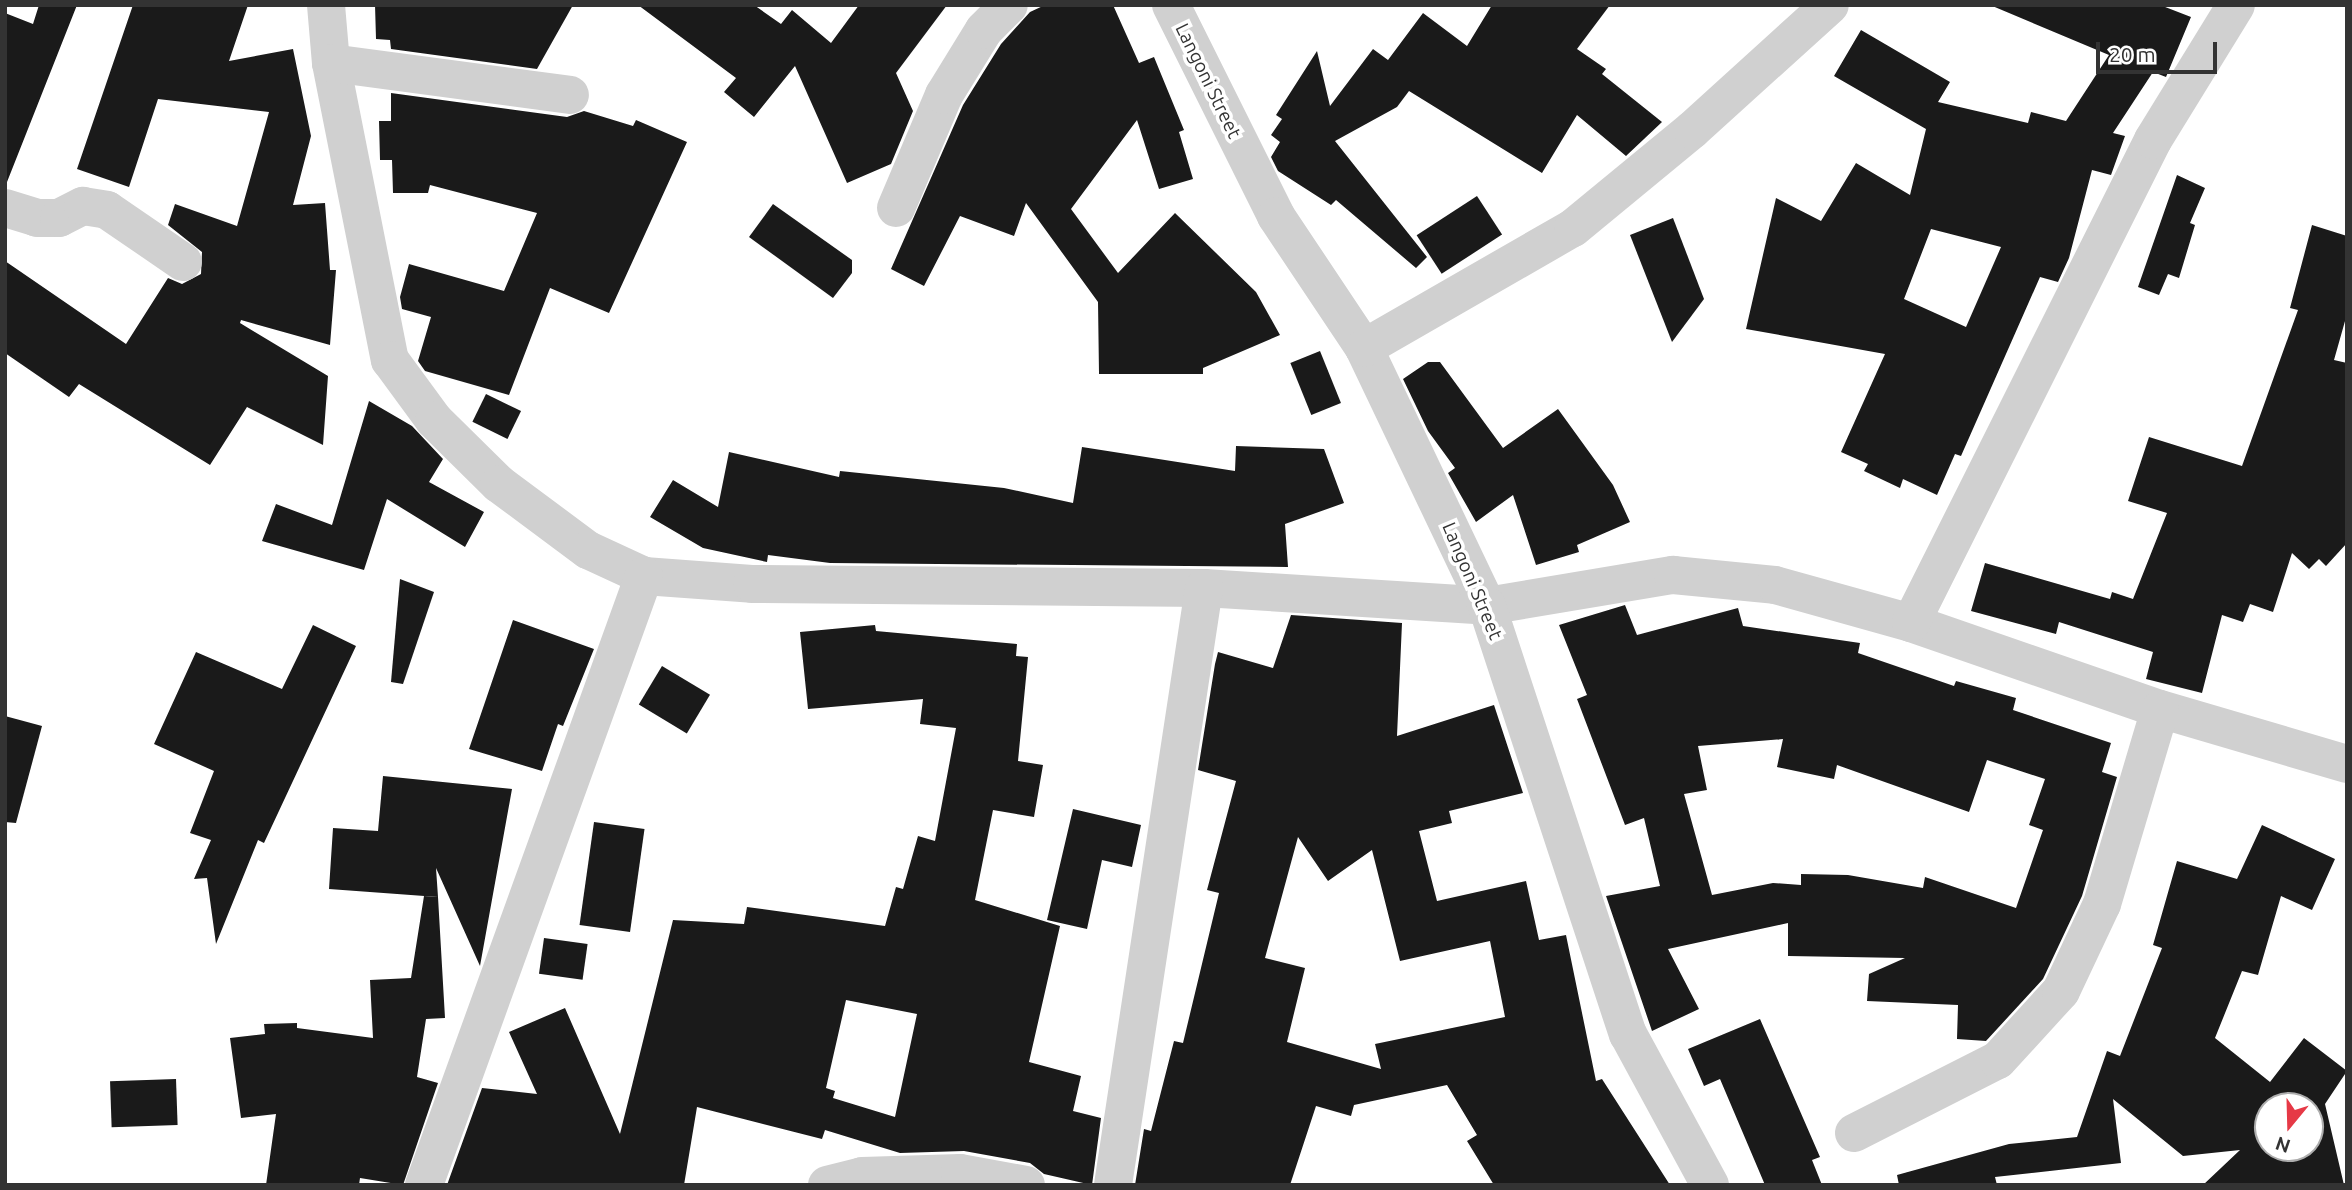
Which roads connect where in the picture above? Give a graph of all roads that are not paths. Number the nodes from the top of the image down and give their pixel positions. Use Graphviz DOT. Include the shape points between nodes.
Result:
graph roads {
  1 [pos="326,5"];
  2 [pos="1009,5"];
  3 [pos="1171,5"];
  4 [pos="1830,5"];
  5 [pos="2236,5"];
  6 [pos="331,64"];
  7 [pos="570,95"];
  8 [pos="5,208"];
  9 [pos="896,208"];
  10 [pos="183,262"];
  11 [pos="1364,348"];
  12 [pos="644,576"];
  13 [pos="1204,588"];
  14 [pos="1486,606"];
  15 [pos="1911,623"];
  16 [pos="2160,709"];
  17 [pos="2347,764"];
  18 [pos="1854,1133"];
  19 [pos="424,1185"];
  20 [pos="827,1185"];
  21 [pos="1026,1185"];
  22 [pos="1113,1185"];
  23 [pos="1710,1185"];
  1 -- 6 [label="street"];
  2 -- 9 [label="street" via="984,30 944,95"];
  3 -- 11 [label="street, Langoni Street" via="1276,216"];
  4 -- 11 [label="street" via="1692,130 1573,228"];
  5 -- 15 [label="street" via="2153,140"];
  6 -- 7 [label="street"];
  6 -- 12 [label="street" via="390,360 434,420 499,484 588,550"];
  8 -- 10 [label="street" via="37,218 59,218 83,206 107,210"];
  11 -- 14 [label="street, Langoni Street"];
  12 -- 13 [label="street" via="752,584"];
  12 -- 19 [label="street"];
  13 -- 14 [label="street"];
  13 -- 22 [label="street"];
  14 -- 15 [label="street" via="1673,575 1775,585"];
  14 -- 23 [label="street, Langoni Street" via="1628,1034"];
  15 -- 16 [label="street"];
  16 -- 17 [label="street"];
  16 -- 18 [label="street" via="2102,904 2061,991 1998,1060"];
  20 -- 21 [label="street" via="862,1176 960,1173"];
}
